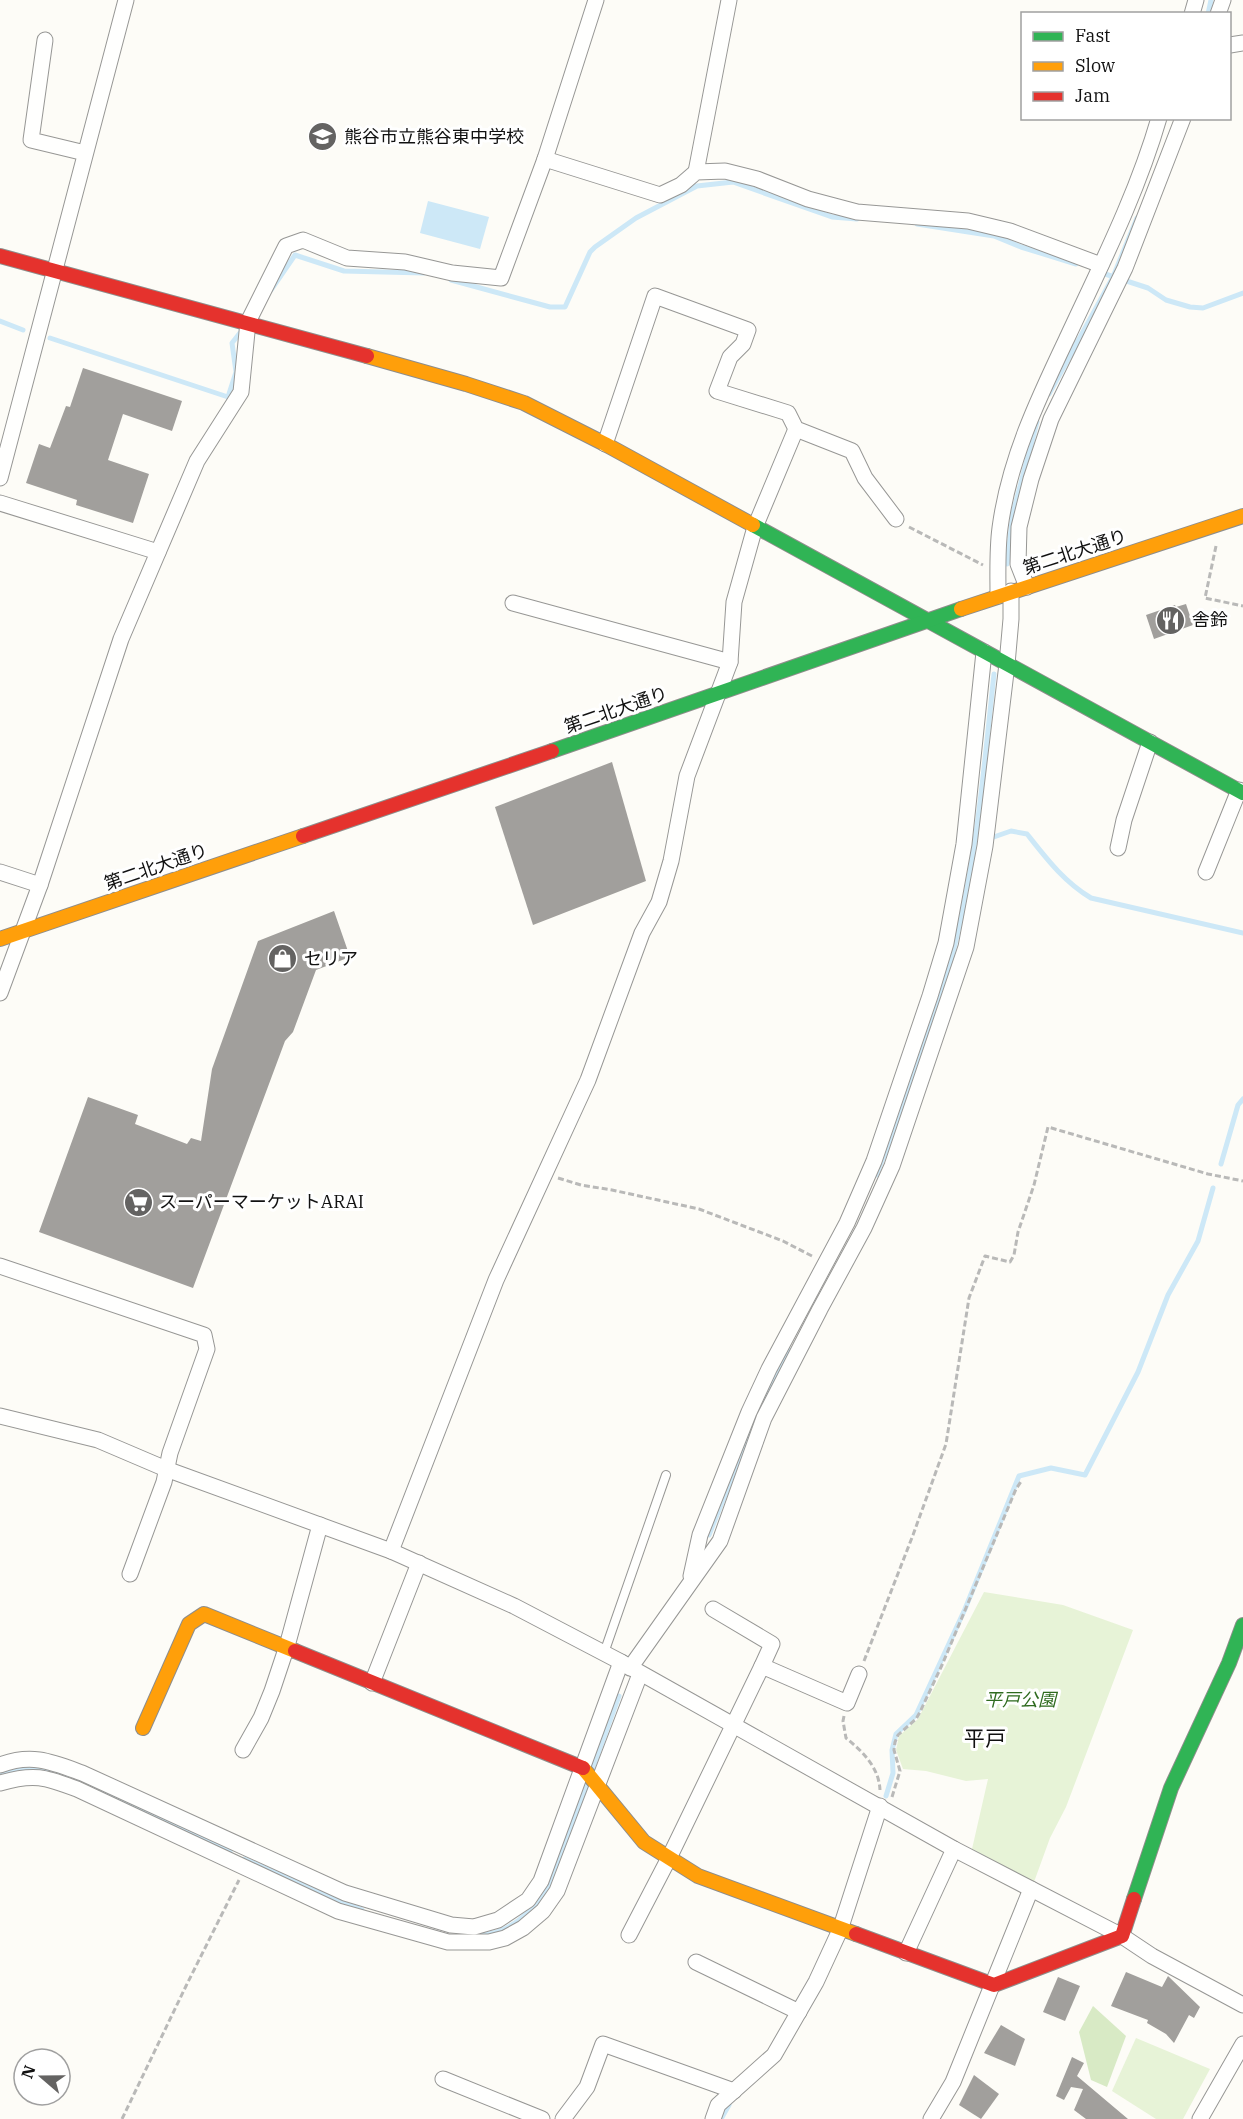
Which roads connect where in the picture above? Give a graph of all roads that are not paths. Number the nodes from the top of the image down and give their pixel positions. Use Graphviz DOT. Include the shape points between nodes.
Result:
graph roads {
  1 [pos="126,0"];
  2 [pos="596,0"];
  3 [pos="729,0"];
  4 [pos="45,40"];
  5 [pos="1159,120"];
  6 [pos="1182,120"];
  7 [pos="85,153"];
  8 [pos="545,159"];
  9 [pos="696,172"];
  10 [pos="0,256"];
  11 [pos="1101,266"];
  12 [pos="54,271"];
  13 [pos="1076,320"];
  14 [pos="248,322"];
  15 [pos="1094,329"];
  16 [pos="796,429"];
  17 [pos="604,444"];
  18 [pos="0,478"];
  19 [pos="0,503"];
  20 [pos="1243,516"];
  21 [pos="896,519"];
  22 [pos="755,527"];
  23 [pos="158,552"];
  24 [pos="1027,587"];
  25 [pos="1004,593"];
  26 [pos="513,603"];
  27 [pos="927,621"];
  28 [pos="984,652"];
  29 [pos="730,662"];
  30 [pos="1007,664"];
  31 [pos="717,695"];
  32 [pos="1150,742"];
  33 [pos="1241,791"];
  34 [pos="1119,848"];
  35 [pos="0,872"];
  36 [pos="1206,872"];
  37 [pos="40,885"];
  38 [pos="22,931"];
  39 [pos="0,939"];
  40 [pos="0,993"];
  41 [pos="883,1162"];
  42 [pos="0,1266"];
  43 [pos="0,1416"];
  44 [pos="166,1469"];
  45 [pos="666,1475"];
  46 [pos="320,1525"];
  47 [pos="391,1551"];
  48 [pos="419,1563"];
  49 [pos="130,1574"];
  50 [pos="690,1583"];
  51 [pos="713,1609"];
  52 [pos="1243,1625"];
  53 [pos="287,1646"];
  54 [pos="604,1653"];
  55 [pos="1236,1665"];
  56 [pos="762,1666"];
  57 [pos="630,1668"];
  58 [pos="859,1674"];
  59 [pos="372,1683"];
  60 [pos="733,1725"];
  61 [pos="143,1728"];
  62 [pos="243,1750"];
  63 [pos="0,1765"];
  64 [pos="582,1767"];
  65 [pos="0,1783"];
  66 [pos="598,1788"];
  67 [pos="884,1808"];
  68 [pos="954,1849"];
  69 [pos="669,1858"];
  70 [pos="1031,1889"];
  71 [pos="840,1930"];
  72 [pos="629,1935"];
  73 [pos="1122,1936"];
  74 [pos="906,1953"];
  75 [pos="696,1962"];
  76 [pos="994,1986"];
  77 [pos="1243,2006"];
  78 [pos="799,2012"];
  79 [pos="1243,2044"];
  80 [pos="443,2079"];
  81 [pos="734,2091"];
  82 [pos="542,2119"];
  83 [pos="563,2119"];
  84 [pos="713,2119"];
  85 [pos="931,2119"];
  86 [pos="1200,2119"];
  1 -- 7 [label="street"];
  2 -- 8 [label="street"];
  3 -- 9 [label="street"];
  4 -- 7 [label="street" via="31,140"];
  5 -- 11 [label="street"];
  6 -- 15 [label="street" via="1125,268"];
  7 -- 12 [label="street"];
  8 -- 9 [label="street" via="660,195"];
  8 -- 14 [label="street" via="501,278 452,273 405,262 347,258 303,240 286,246"];
  9 -- 11 [label="street" via="724,171 757,179 808,199 857,212 968,221 1010,231"];
  10 -- 12 [label="street"];
  11 -- 13 [label="street"];
  12 -- 14 [label="street"];
  12 -- 18 [label="street"];
  13 -- 15 [label="street"];
  13 -- 25 [label="street" via="1031,413 1015,461 1000,527 998,573"];
  14 -- 17 [label="street" via="524,403"];
  14 -- 23 [label="street" via="241,392 196,461"];
  15 -- 24 [label="street" via="1051,419 1028,489 1018,545 1018,564"];
  16 -- 17 [label="street" via="788,414 717,391 730,357 743,344 748,330 655,296"];
  16 -- 21 [label="street" via="852,451 865,478"];
  16 -- 22 [label="street"];
  17 -- 22 [label="street"];
  19 -- 23 [label="street"];
  20 -- 24 [label="street, 第二北大通り"];
  22 -- 27 [label="street"];
  22 -- 29 [label="street" via="734,602"];
  23 -- 37 [label="street" via="121,639"];
  24 -- 25 [label="street, 第二北大通り"];
  25 -- 27 [label="street, 第二北大通り"];
  25 -- 30 [label="street" via="1011,619"];
  26 -- 29 [label="street"];
  27 -- 28 [label="street"];
  27 -- 31 [label="street, 第二北大通り"];
  28 -- 30 [label="street"];
  28 -- 41 [label="street" via="964,844 946,944"];
  29 -- 31 [label="street"];
  30 -- 32 [label="street"];
  30 -- 41 [label="street" via="985,846 966,947"];
  31 -- 38 [label="street, 第二北大通り"];
  31 -- 47 [label="street" via="687,776 659,902 642,933 588,1080 496,1280"];
  32 -- 33 [label="street"];
  32 -- 34 [label="street" via="1124,820"];
  33 -- 36 [label="street"];
  35 -- 37 [label="street"];
  37 -- 38 [label="street"];
  38 -- 39 [label="street, 第二北大通り"];
  38 -- 40 [label="street"];
  41 -- 50 [label="street" via="768,1369 700,1535"];
  41 -- 50 [label="street" via="864,1228 777,1389 720,1541"];
  42 -- 44 [label="street" via="204,1335 207,1349"];
  43 -- 44 [label="street" via="98,1440"];
  44 -- 46 [label="street"];
  44 -- 49 [label="street"];
  45 -- 54 [label="lane"];
  46 -- 47 [label="street"];
  46 -- 53 [label="street"];
  47 -- 48 [label="street"];
  48 -- 54 [label="street"];
  48 -- 59 [label="street"];
  50 -- 57 [label="street"];
  51 -- 56 [label="street" via="772,1644"];
  52 -- 55 [label="street"];
  53 -- 59 [label="street"];
  53 -- 61 [label="street" via="204,1614 189,1624"];
  53 -- 62 [label="street" via="261,1718"];
  54 -- 57 [label="street"];
  55 -- 73 [label="street" via="1171,1788"];
  56 -- 58 [label="street" via="847,1703"];
  56 -- 60 [label="street"];
  57 -- 60 [label="street"];
  57 -- 64 [label="street"];
  57 -- 66 [label="street"];
  59 -- 64 [label="street"];
  60 -- 67 [label="street"];
  60 -- 69 [label="street"];
  63 -- 64 [label="street" via="43,1759 82,1773 345,1893 451,1925 474,1927 498,1920 528,1900 541,1881"];
  64 -- 66 [label="street"];
  65 -- 66 [label="street" via="21,1776 45,1777 338,1911 448,1942 505,1938 543,1911 557,1891"];
  66 -- 69 [label="street" via="644,1842"];
  67 -- 68 [label="street"];
  67 -- 71 [label="street"];
  68 -- 70 [label="street"];
  68 -- 74 [label="street"];
  69 -- 71 [label="street" via="698,1876"];
  69 -- 72 [label="street"];
  70 -- 73 [label="street"];
  70 -- 76 [label="street"];
  71 -- 74 [label="street"];
  71 -- 78 [label="street"];
  73 -- 76 [label="street"];
  73 -- 77 [label="street"];
  74 -- 76 [label="street"];
  75 -- 78 [label="street"];
  76 -- 85 [label="street" via="953,2082"];
  78 -- 81 [label="street" via="774,2055"];
  79 -- 86 [label="street"];
  80 -- 82 [label="street"];
  81 -- 83 [label="street" via="603,2044 587,2087"];
  81 -- 84 [label="street" via="718,2105"];
}
